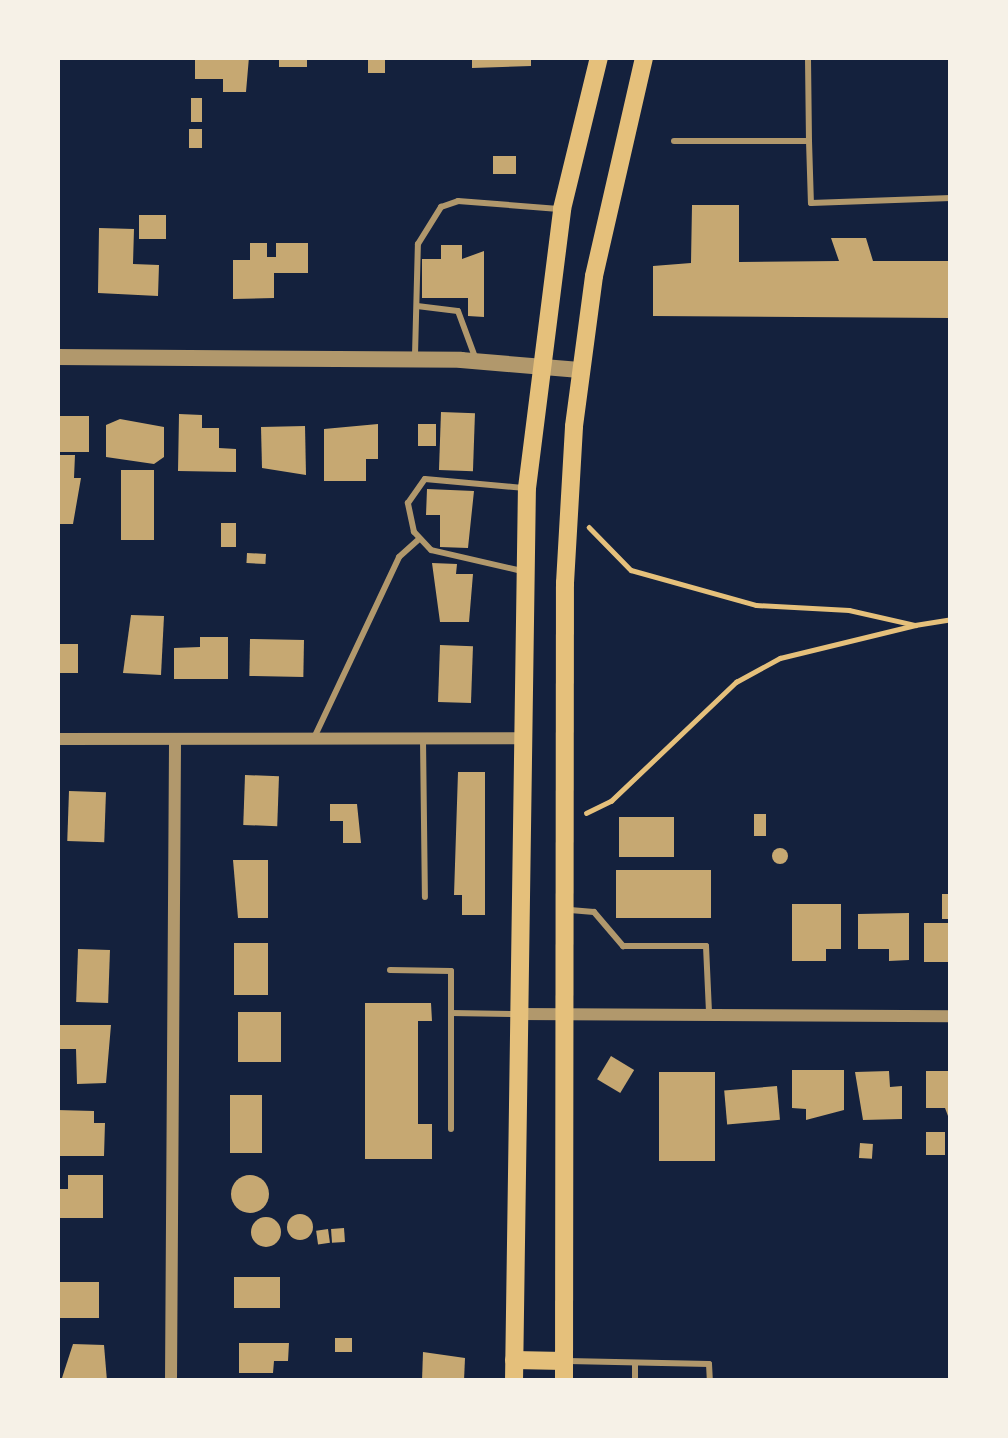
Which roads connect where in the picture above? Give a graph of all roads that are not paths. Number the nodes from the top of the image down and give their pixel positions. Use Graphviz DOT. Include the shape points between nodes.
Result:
graph roads {
  1 [pos="599,57"];
  2 [pos="644,57"];
  3 [pos="808,57"];
  4 [pos="674,141"];
  5 [pos="809,141"];
  6 [pos="951,198"];
  7 [pos="562,209"];
  8 [pos="417,306"];
  9 [pos="57,357"];
  10 [pos="415,358"];
  11 [pos="476,361"];
  12 [pos="541,365"];
  13 [pos="580,370"];
  14 [pos="527,488"];
  15 [pos="419,539"];
  16 [pos="524,571"];
  17 [pos="522,738"];
  18 [pos="57,739"];
  19 [pos="175,739"];
  20 [pos="313,740"];
  21 [pos="423,740"];
  22 [pos="424,897"];
  23 [pos="563,909"];
  24 [pos="390,970"];
  25 [pos="710,1012"];
  26 [pos="451,1013"];
  27 [pos="517,1014"];
  28 [pos="562,1014"];
  29 [pos="951,1016"];
  30 [pos="451,1129"];
  31 [pos="514,1360"];
  32 [pos="635,1363"];
  33 [pos="564,1371"];
  34 [pos="171,1381"];
  35 [pos="514,1381"];
  36 [pos="635,1381"];
  37 [pos="710,1381"];
  1 -- 7 [label="main road"];
  2 -- 13 [label="main road"];
  3 -- 5 [label="lane"];
  4 -- 5 [label="lane"];
  5 -- 6 [label="lane" via="811,203"];
  7 -- 8 [label="lane" via="458,201 441,207 418,244"];
  7 -- 12 [label="main road"];
  8 -- 10 [label="lane"];
  8 -- 11 [label="lane" via="458,311"];
  9 -- 10 [label="street"];
  10 -- 11 [label="street"];
  11 -- 12 [label="street"];
  12 -- 13 [label="street"];
  12 -- 14 [label="main road"];
  13 -- 23 [label="main road" via="565,583"];
  14 -- 15 [label="lane" via="425,479 409,498"];
  14 -- 16 [label="main road"];
  15 -- 16 [label="lane" via="441,554"];
  15 -- 20 [label="lane" via="399,557"];
  16 -- 17 [label="main road"];
  17 -- 21 [label="street"];
  17 -- 27 [label="main road"];
  18 -- 19 [label="street"];
  19 -- 20 [label="street"];
  19 -- 34 [label="street"];
  20 -- 21 [label="street"];
  21 -- 22 [label="lane"];
  23 -- 25 [label="lane" via="594,912 623,946 706,946"];
  23 -- 28 [label="main road"];
  24 -- 26 [label="lane" via="451,971"];
  25 -- 28 [label="street"];
  25 -- 29 [label="street"];
  26 -- 27 [label="lane"];
  26 -- 30 [label="lane"];
  27 -- 28 [label="street"];
  27 -- 31 [label="main road"];
  28 -- 33 [label="main road" via="569,1090"];
  31 -- 33 [label="main road"];
  31 -- 35 [label="main road"];
  32 -- 33 [label="lane"];
  32 -- 36 [label="lane"];
  32 -- 37 [label="lane" via="709,1364"];
}
